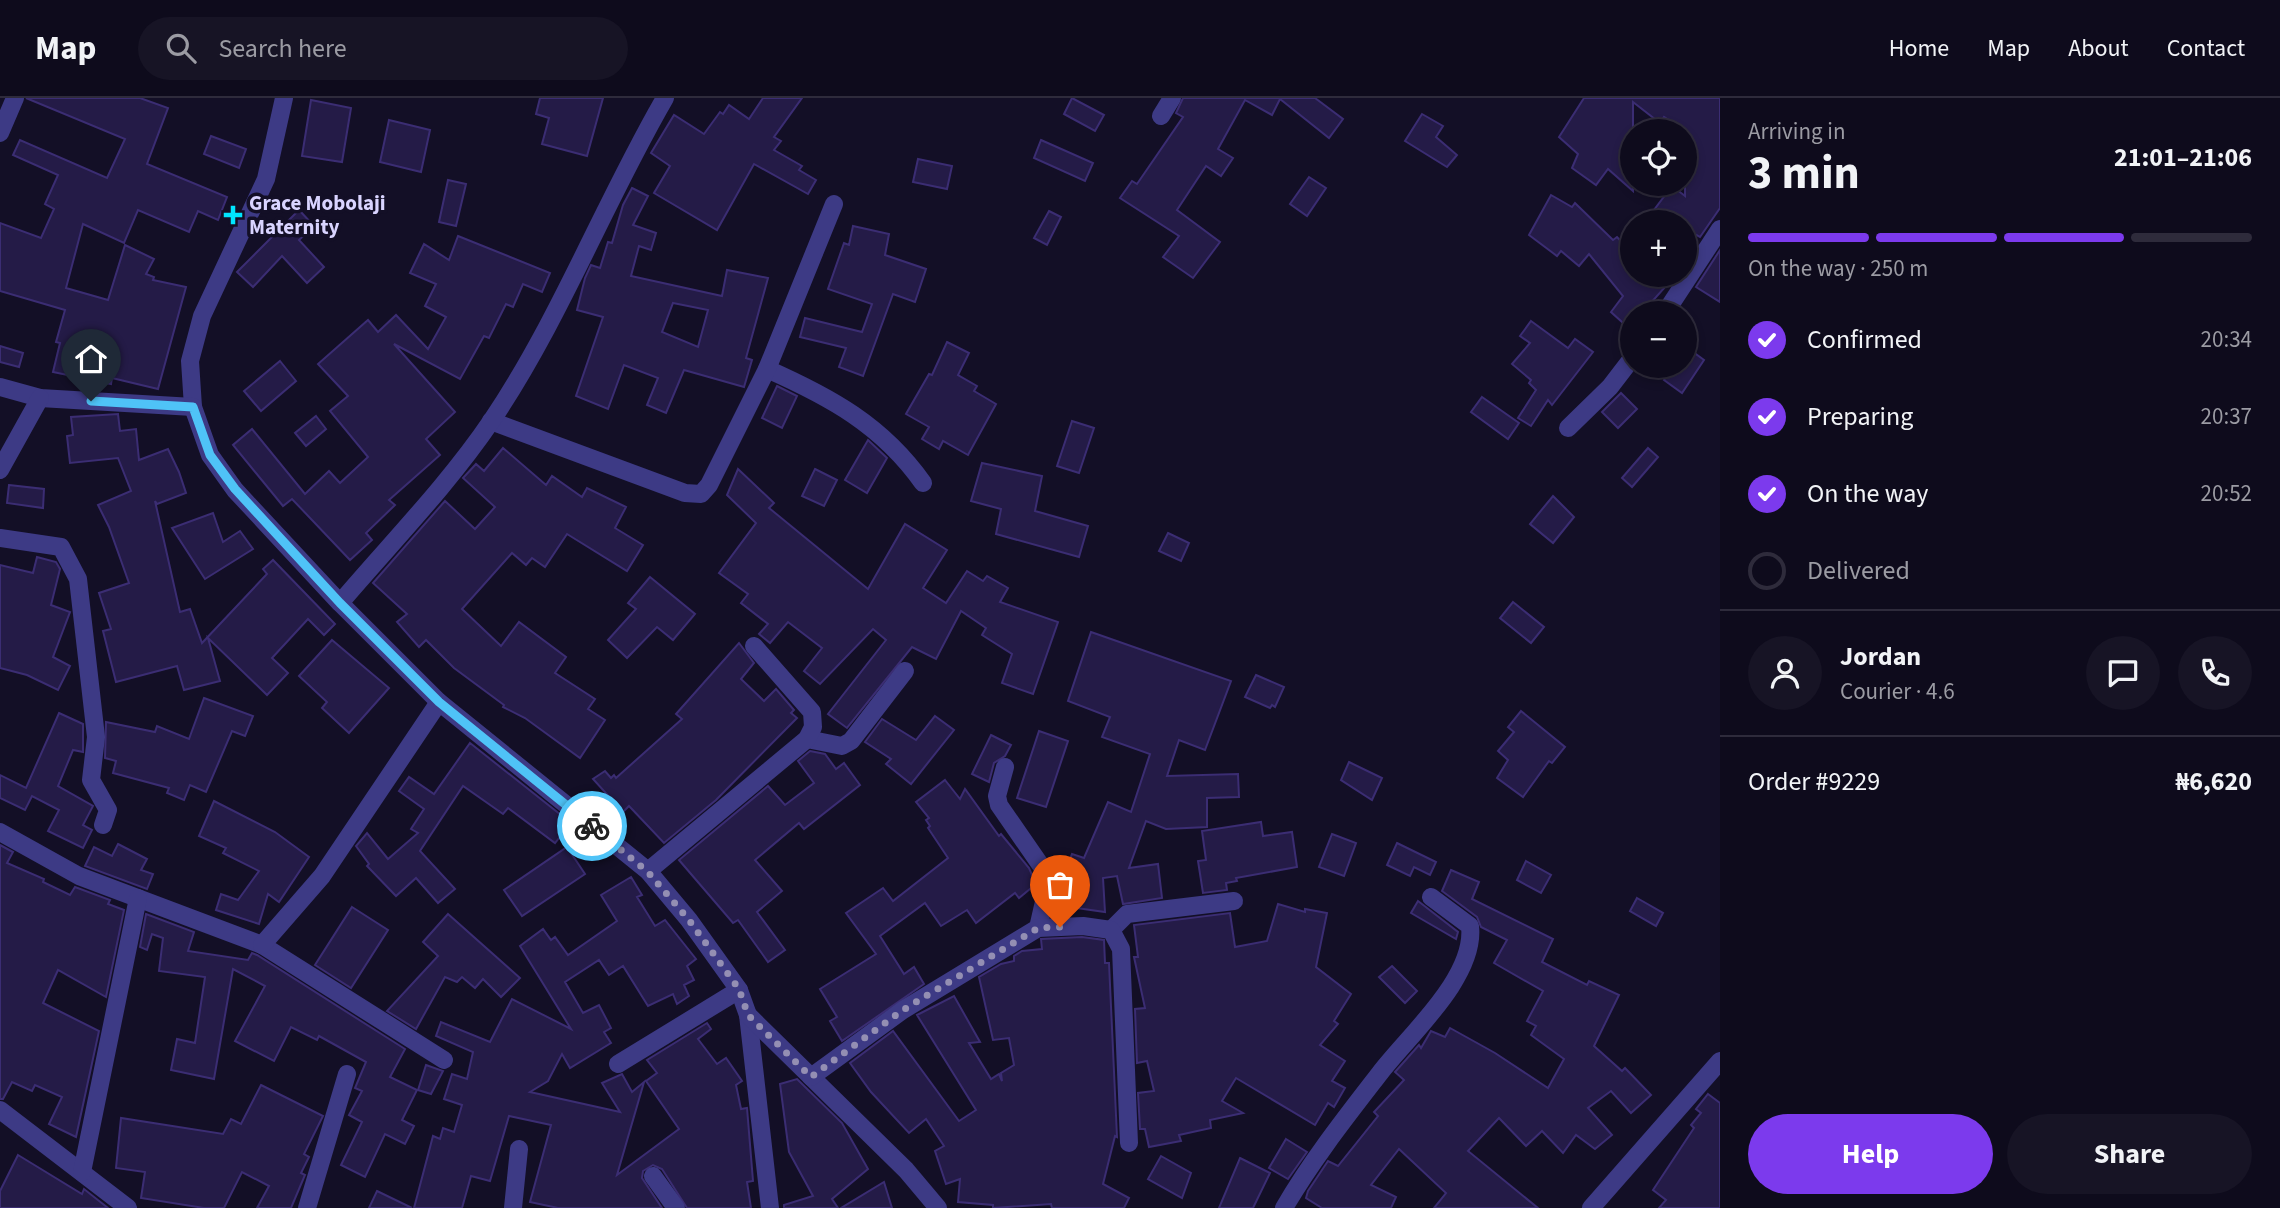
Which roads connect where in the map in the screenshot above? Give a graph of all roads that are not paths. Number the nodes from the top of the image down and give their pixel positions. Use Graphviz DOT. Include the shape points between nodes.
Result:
graph roads {
  1 [pos="15,98"];
  2 [pos="284,98"];
  3 [pos="666,98"];
  4 [pos="1172,98"];
  5 [pos="1161,116"];
  6 [pos="0,133"];
  7 [pos="834,204"];
  8 [pos="1720,229"];
  9 [pos="1673,301"];
  10 [pos="767,369"];
  11 [pos="1620,374"];
  12 [pos="0,387"];
  13 [pos="40,398"];
  14 [pos="193,407"];
  15 [pos="491,421"];
  16 [pos="1568,428"];
  17 [pos="0,470"];
  18 [pos="923,483"];
  19 [pos="0,538"];
  20 [pos="340,603"];
  21 [pos="754,646"];
  22 [pos="905,671"];
  23 [pos="439,702"];
  24 [pos="807,739"];
  25 [pos="1005,767"];
  26 [pos="103,825"];
  27 [pos="0,832"];
  28 [pos="648,872"];
  29 [pos="1431,897"];
  30 [pos="138,898"];
  31 [pos="1234,901"];
  32 [pos="1038,928"];
  33 [pos="1111,930"];
  34 [pos="262,945"];
  35 [pos="739,989"];
  36 [pos="748,1015"];
  37 [pos="444,1060"];
  38 [pos="1720,1061"];
  39 [pos="618,1064"];
  40 [pos="347,1074"];
  41 [pos="811,1077"];
  42 [pos="0,1110"];
  43 [pos="1129,1143"];
  44 [pos="519,1149"];
  45 [pos="82,1172"];
  46 [pos="653,1176"];
  47 [pos="128,1208"];
  48 [pos="307,1208"];
  49 [pos="513,1208"];
  50 [pos="676,1208"];
  51 [pos="769,1208"];
  52 [pos="937,1208"];
  53 [pos="1284,1208"];
  54 [pos="1591,1208"];
  1 -- 6 [label="street"];
  2 -- 14 [label="street" via="266,179 202,316 190,361"];
  3 -- 15 [label="street"];
  4 -- 5 [label="street"];
  7 -- 10 [label="street"];
  8 -- 9 [label="street"];
  10 -- 15 [label="street" via="701,494 685,493"];
  10 -- 18 [label="street" via="843,405 904,456"];
  11 -- 16 [label="street"];
  12 -- 13 [label="street"];
  13 -- 14 [label="street"];
  13 -- 17 [label="street"];
  14 -- 20 [label="street" via="210,455 235,489"];
  15 -- 20 [label="street"];
  19 -- 26 [label="street" via="61,547 78,579 96,737 91,780 108,810"];
  20 -- 23 [label="street"];
  21 -- 24 [label="street" via="812,712 813,727"];
  22 -- 24 [label="street" via="851,741 842,746"];
  23 -- 28 [label="street"];
  23 -- 34 [label="street" via="322,876"];
  24 -- 28 [label="street"];
  25 -- 32 [label="street" via="999,805 1044,870 1048,884"];
  27 -- 30 [label="street" via="79,876"];
  28 -- 35 [label="street"];
  29 -- 53 [label="street" via="1471,926 1464,959 1437,1006 1314,1159"];
  30 -- 34 [label="street"];
  30 -- 45 [label="street"];
  31 -- 33 [label="street" via="1127,914"];
  32 -- 33 [label="street"];
  32 -- 41 [label="street" via="903,1010"];
  33 -- 43 [label="street" via="1121,948"];
  34 -- 37 [label="street"];
  35 -- 36 [label="street"];
  35 -- 39 [label="street"];
  36 -- 41 [label="street"];
  36 -- 51 [label="street"];
  38 -- 54 [label="street"];
  40 -- 48 [label="street"];
  41 -- 52 [label="street" via="906,1170"];
  42 -- 45 [label="street"];
  44 -- 49 [label="street"];
  45 -- 47 [label="street"];
  46 -- 50 [label="street"];
}
